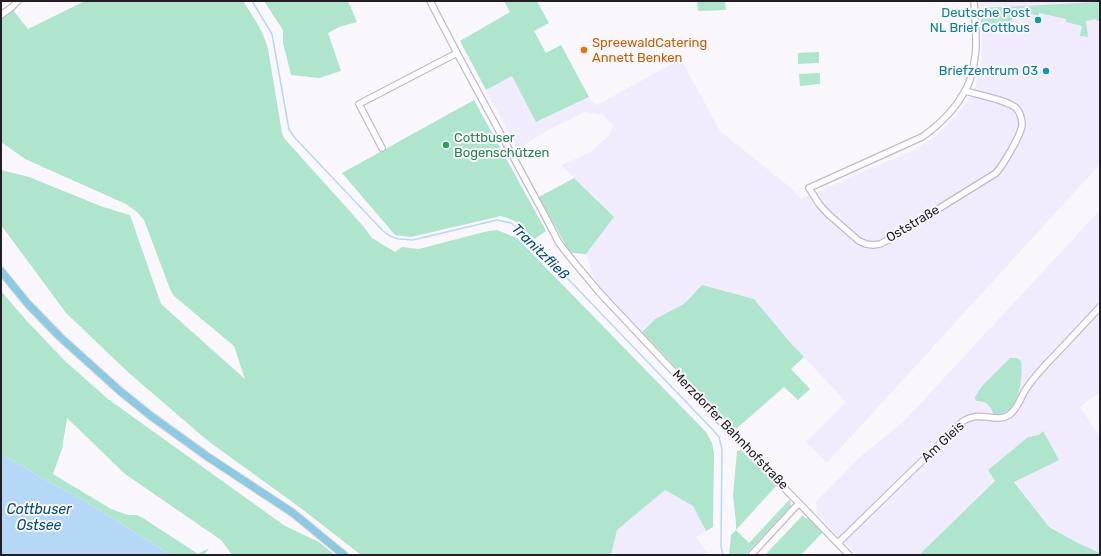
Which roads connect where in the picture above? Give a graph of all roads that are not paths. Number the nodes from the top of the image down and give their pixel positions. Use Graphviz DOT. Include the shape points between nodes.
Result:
graph roads {
  1 [pos="18,1"];
  2 [pos="430,1"];
  3 [pos="974,1"];
  4 [pos="1,15"];
  5 [pos="457,53"];
  6 [pos="965,91"];
  7 [pos="382,148"];
  8 [pos="1,271"];
  9 [pos="1100,307"];
  10 [pos="799,503"];
  11 [pos="838,543"];
  12 [pos="344,555"];
  13 [pos="751,555"];
  14 [pos="849,555"];
  1 -- 4 [label="street"];
  2 -- 5 [label="street, Merzdorfer Bahnhofstraße"];
  3 -- 6 [label="street, Oststraße" via="976,46 972,72"];
  5 -- 7 [label="street" via="359,104"];
  5 -- 10 [label="street, Merzdorfer Bahnhofstraße" via="559,243 599,292"];
  6 -- 6 [label="street, Oststraße" via="946,117 922,137 809,188 819,204 859,241 880,244 996,172 1020,134 1020,116 1017,109 1010,104"];
  8 -- 12 [label="main road" via="60,337 120,392 208,457 293,513"];
  9 -- 11 [label="street, Am Gleis" via="1039,372 1011,414 1004,418 976,416 962,422"];
  10 -- 11 [label="street, Merzdorfer Bahnhofstraße"];
  10 -- 13 [label="street"];
  11 -- 14 [label="street, Merzdorfer Bahnhofstraße"];
}
